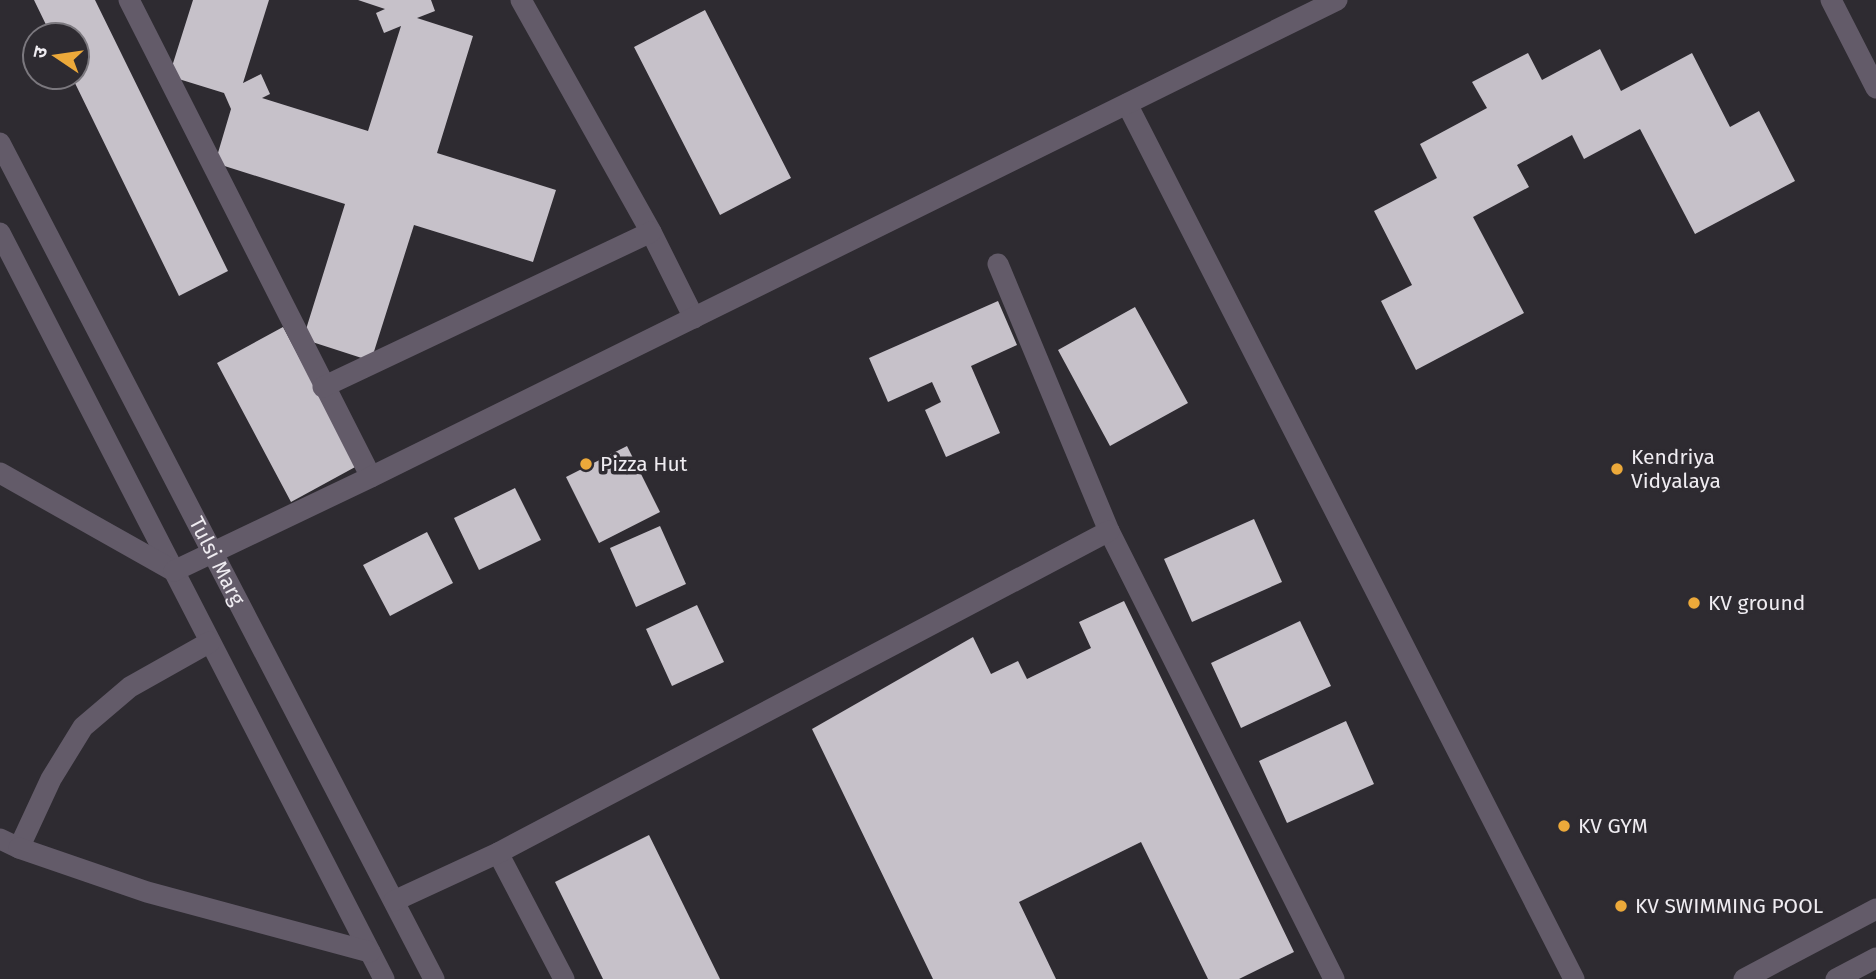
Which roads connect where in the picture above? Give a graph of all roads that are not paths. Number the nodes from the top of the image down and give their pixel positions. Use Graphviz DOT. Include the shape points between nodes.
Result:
graph roads {
  1 [pos="129,0"];
  2 [pos="521,0"];
  3 [pos="1338,0"];
  4 [pos="1830,0"];
  5 [pos="1876,88"];
  6 [pos="1127,104"];
  7 [pos="0,143"];
  8 [pos="651,232"];
  9 [pos="0,233"];
  10 [pos="998,264"];
  11 [pos="694,318"];
  12 [pos="323,387"];
  13 [pos="0,473"];
  14 [pos="371,477"];
  15 [pos="1109,531"];
  16 [pos="214,554"];
  17 [pos="174,571"];
  18 [pos="210,642"];
  19 [pos="9,843"];
  20 [pos="498,853"];
  21 [pos="394,901"];
  22 [pos="1876,909"];
  23 [pos="370,952"];
  24 [pos="1876,958"];
  25 [pos="384,979"];
  26 [pos="434,979"];
  27 [pos="564,979"];
  28 [pos="1334,979"];
  29 [pos="1574,979"];
  30 [pos="1744,979"];
  31 [pos="1836,979"];
  1 -- 12 [label="street"];
  2 -- 8 [label="street"];
  3 -- 6 [label="street"];
  4 -- 5 [label="street"];
  6 -- 11 [label="street"];
  6 -- 29 [label="street"];
  7 -- 16 [label="street, Tulsi Marg"];
  8 -- 11 [label="street"];
  8 -- 12 [label="street"];
  9 -- 17 [label="street, Tulsi Marg"];
  10 -- 15 [label="street"];
  11 -- 14 [label="street"];
  12 -- 14 [label="street"];
  13 -- 17 [label="street"];
  14 -- 16 [label="street"];
  15 -- 20 [label="street"];
  15 -- 28 [label="street"];
  16 -- 17 [label="street"];
  16 -- 21 [label="street, Tulsi Marg"];
  17 -- 18 [label="street, Tulsi Marg"];
  18 -- 19 [label="street" via="130,687 83,727"];
  18 -- 23 [label="street, Tulsi Marg"];
  19 -- 23 [label="street" via="147,892"];
  20 -- 21 [label="street"];
  20 -- 27 [label="street"];
  21 -- 26 [label="street, Tulsi Marg"];
  22 -- 30 [label="street"];
  23 -- 25 [label="street, Tulsi Marg"];
  24 -- 31 [label="street"];
}
